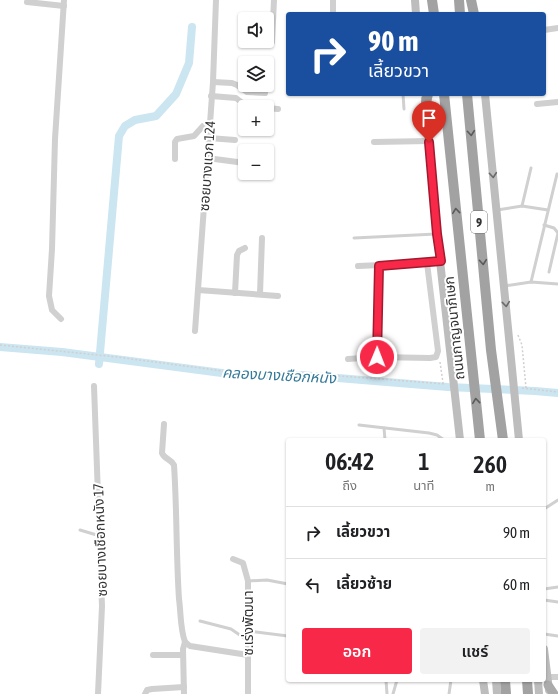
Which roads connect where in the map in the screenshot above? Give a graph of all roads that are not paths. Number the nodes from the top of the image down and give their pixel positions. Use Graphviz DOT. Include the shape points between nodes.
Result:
graph roads {
  1 [pos="216,0"];
  2 [pos="274,0"];
  3 [pos="333,0"];
  4 [pos="415,0"];
  5 [pos="429,0"];
  6 [pos="432,0"];
  7 [pos="459,0"];
  8 [pos="471,0"];
  9 [pos="475,0"];
  10 [pos="27,2"];
  11 [pos="64,3"];
  12 [pos="273,12"];
  13 [pos="333,12"];
  14 [pos="416,12"];
  15 [pos="429,12"];
  16 [pos="434,12"];
  17 [pos="460,12"];
  18 [pos="474,12"];
  19 [pos="475,12"];
  20 [pos="558,28"];
  21 [pos="546,30"];
  22 [pos="213,82"];
  23 [pos="265,93"];
  24 [pos="212,96"];
  25 [pos="403,96"];
  26 [pos="444,96"];
  27 [pos="468,96"];
  28 [pos="485,96"];
  29 [pos="426,97"];
  30 [pos="239,100"];
  31 [pos="558,102"];
  32 [pos="537,104"];
  33 [pos="274,109"];
  34 [pos="404,109"];
  35 [pos="278,110"];
  36 [pos="210,125"];
  37 [pos="209,138"];
  38 [pos="235,140"];
  39 [pos="374,142"];
  40 [pos="429,142"];
  41 [pos="207,158"];
  42 [pos="175,159"];
  43 [pos="238,162"];
  44 [pos="531,168"];
  45 [pos="557,174"];
  46 [pos="522,206"];
  47 [pos="496,210"];
  48 [pos="548,210"];
  49 [pos="544,225"];
  50 [pos="437,234"];
  51 [pos="262,238"];
  52 [pos="354,238"];
  53 [pos="245,248"];
  54 [pos="441,261"];
  55 [pos="426,263"];
  56 [pos="358,266"];
  57 [pos="379,266"];
  58 [pos="549,272"];
  59 [pos="532,282"];
  60 [pos="558,284"];
  61 [pos="504,286"];
  62 [pos="198,290"];
  63 [pos="235,293"];
  64 [pos="260,294"];
  65 [pos="278,296"];
  66 [pos="61,319"];
  67 [pos="194,331"];
  68 [pos="377,357"];
  69 [pos="348,359"];
  70 [pos="94,386"];
  71 [pos="164,424"];
  72 [pos="359,425"];
  73 [pos="384,428"];
  74 [pos="385,438"];
  75 [pos="441,438"];
  76 [pos="460,438"];
  77 [pos="480,438"];
  78 [pos="502,438"];
  79 [pos="519,438"];
  80 [pos="558,500"];
  81 [pos="546,508"];
  82 [pos="80,530"];
  83 [pos="100,536"];
  84 [pos="233,560"];
  85 [pos="248,581"];
  86 [pos="286,584"];
  87 [pos="558,587"];
  88 [pos="546,589"];
  89 [pos="546,600"];
  90 [pos="558,602"];
  91 [pos="200,621"];
  92 [pos="248,631"];
  93 [pos="546,634"];
  94 [pos="557,635"];
  95 [pos="286,636"];
  96 [pos="248,641"];
  97 [pos="184,642"];
  98 [pos="153,655"];
  99 [pos="183,655"];
  100 [pos="248,655"];
  101 [pos="546,667"];
  102 [pos="558,677"];
  103 [pos="386,682"];
  104 [pos="396,682"];
  105 [pos="451,682"];
  106 [pos="483,682"];
  107 [pos="496,682"];
  108 [pos="505,682"];
  109 [pos="527,682"];
  110 [pos="538,682"];
  111 [pos="548,685"];
  112 [pos="184,687"];
  113 [pos="98,694"];
  114 [pos="145,694"];
  115 [pos="184,694"];
  116 [pos="248,694"];
  117 [pos="387,694"];
  118 [pos="393,694"];
  119 [pos="449,694"];
  120 [pos="485,694"];
  121 [pos="497,694"];
  122 [pos="506,694"];
  123 [pos="528,694"];
  124 [pos="539,694"];
  125 [pos="554,694"];
  1 -- 22 [label="street, ซอยบางแวก 124"];
  2 -- 12 [label="street"];
  3 -- 13 [label="street"];
  4 -- 14 [label="main road"];
  5 -- 15 [label="highway"];
  6 -- 16 [label="highway"];
  7 -- 17 [label="highway"];
  8 -- 18 [label="highway"];
  9 -- 19 [label="main road"];
  10 -- 11 [label="street"];
  11 -- 66 [label="street" via="55,139 49,296 52,310"];
  20 -- 21 [label="street"];
  22 -- 23 [label="street" via="232,83 247,92"];
  22 -- 24 [label="street, ซอยบางแวก 124"];
  24 -- 30 [label="street"];
  24 -- 36 [label="street, ซอยบางแวก 124"];
  25 -- 34 [label="lane"];
  77 -- 26 [label="highway, ถนนกาญจนาภิเษก / 9, one-way"];
  27 -- 78 [label="highway, 9, one-way" via="491,350"];
  28 -- 47 [label="main road, one-way"];
  29 -- 40 [label="main road"];
  31 -- 32 [label="street"];
  33 -- 35 [label="street"];
  36 -- 37 [label="street, ซอยบางแวก 124"];
  36 -- 42 [label="street" via="203,126 194,136 177,139"];
  37 -- 38 [label="street"];
  37 -- 41 [label="street, ซอยบางแวก 124"];
  39 -- 40 [label="street"];
  40 -- 50 [label="main road"];
  41 -- 43 [label="street"];
  41 -- 62 [label="street, ซอยบางแวก 124"];
  44 -- 46 [label="lane"];
  45 -- 48 [label="lane"];
  46 -- 47 [label="lane"];
  46 -- 48 [label="lane"];
  47 -- 61 [label="main road"];
  48 -- 49 [label="lane"];
  49 -- 58 [label="lane" via="554,228 558,233"];
  49 -- 59 [label="lane"];
  50 -- 52 [label="lane"];
  50 -- 54 [label="main road"];
  51 -- 64 [label="street"];
  53 -- 63 [label="street" via="237,255"];
  54 -- 55 [label="street"];
  54 -- 76 [label="main road"];
  55 -- 57 [label="street"];
  55 -- 68 [label="street" via="438,352 436,357"];
  56 -- 57 [label="street"];
  57 -- 68 [label="street"];
  59 -- 60 [label="lane"];
  59 -- 61 [label="lane"];
  61 -- 79 [label="main road, one-way"];
  62 -- 63 [label="street"];
  62 -- 67 [label="street, ซอยบางแวก 124"];
  63 -- 64 [label="street"];
  64 -- 65 [label="street"];
  68 -- 69 [label="street"];
  70 -- 83 [label="street, ซอยบางเชือกหนัง 17"];
  71 -- 97 [label="street" via="162,453 174,465 177,569"];
  72 -- 73 [label="lane"];
  73 -- 74 [label="lane"];
  73 -- 75 [label="lane" via="429,433"];
  80 -- 81 [label="lane"];
  82 -- 83 [label="lane"];
  83 -- 113 [label="street, ซอยบางเชือกหนัง 17" via="102,606"];
  84 -- 85 [label="street, ซ.เร่งพัฒนา" via="243,563"];
  85 -- 86 [label="lane" via="267,580"];
  85 -- 92 [label="street, ซ.เร่งพัฒนา"];
  87 -- 88 [label="lane"];
  89 -- 90 [label="lane"];
  91 -- 96 [label="lane" via="231,629"];
  92 -- 95 [label="lane"];
  92 -- 96 [label="street, ซ.เร่งพัฒนา"];
  93 -- 94 [label="lane"];
  96 -- 100 [label="street, ซ.เร่งพัฒนา"];
  97 -- 99 [label="street"];
  97 -- 100 [label="street" via="190,646"];
  98 -- 99 [label="street"];
  99 -- 112 [label="street"];
  100 -- 116 [label="street, ซ.เร่งพัฒนา"];
  101 -- 111 [label="main road"];
  102 -- 111 [label="street"];
  103 -- 117 [label="lane"];
  104 -- 118 [label="lane"];
  105 -- 119 [label="lane"];
  106 -- 120 [label="main road"];
  107 -- 121 [label="main road"];
  108 -- 122 [label="highway"];
  109 -- 123 [label="highway"];
  110 -- 124 [label="main road"];
  111 -- 125 [label="main road"];
  112 -- 114 [label="street" via="152,689 147,690"];
  112 -- 115 [label="street"];
}
